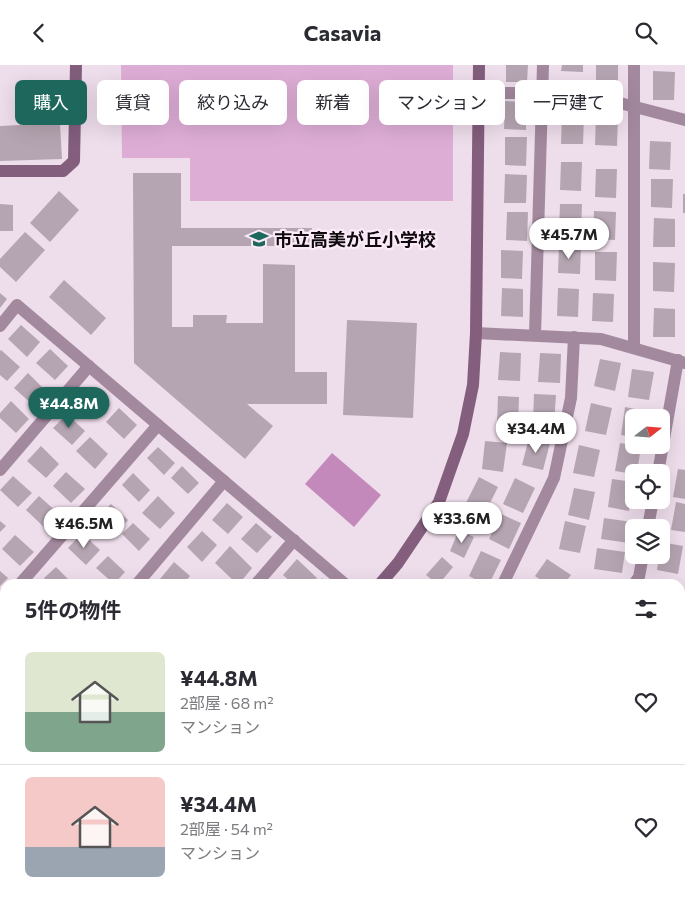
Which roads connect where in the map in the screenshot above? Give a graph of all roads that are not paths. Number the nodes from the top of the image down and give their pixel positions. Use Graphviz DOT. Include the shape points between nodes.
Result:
graph roads {
  1 [pos="76,65"];
  2 [pos="479,65"];
  3 [pos="543,65"];
  4 [pos="634,65"];
  5 [pos="479,80"];
  6 [pos="543,80"];
  7 [pos="623,103"];
  8 [pos="634,106"];
  9 [pos="685,120"];
  10 [pos="479,125"];
  11 [pos="542,125"];
  12 [pos="0,171"];
  13 [pos="0,325"];
  14 [pos="476,333"];
  15 [pos="535,335"];
  16 [pos="574,337"];
  17 [pos="634,348"];
  18 [pos="682,362"];
  19 [pos="89,366"];
  20 [pos="158,425"];
  21 [pos="660,464"];
  22 [pos="0,471"];
  23 [pos="224,481"];
  24 [pos="294,540"];
  25 [pos="641,564"];
  26 [pos="24,579"];
  27 [pos="140,579"];
  28 [pos="260,579"];
  29 [pos="340,579"];
  30 [pos="384,579"];
  31 [pos="507,579"];
  32 [pos="638,579"];
  1 -- 12 [label="street" via="74,161 63,171"];
  2 -- 5 [label="street"];
  3 -- 6 [label="street"];
  4 -- 8 [label="street"];
  7 -- 8 [label="street"];
  8 -- 9 [label="street"];
  8 -- 17 [label="street"];
  10 -- 14 [label="street"];
  11 -- 15 [label="street"];
  13 -- 19 [label="street" via="17,305"];
  14 -- 15 [label="street"];
  14 -- 30 [label="street" via="473,385 463,434 438,502"];
  15 -- 16 [label="street"];
  16 -- 17 [label="street" via="601,339"];
  16 -- 31 [label="street" via="571,399 554,478"];
  17 -- 18 [label="street"];
  18 -- 21 [label="street"];
  19 -- 20 [label="street"];
  19 -- 22 [label="street"];
  20 -- 23 [label="street"];
  20 -- 26 [label="street"];
  23 -- 24 [label="street"];
  23 -- 27 [label="street"];
  24 -- 28 [label="street"];
  24 -- 29 [label="street"];
  25 -- 32 [label="street"];
}
